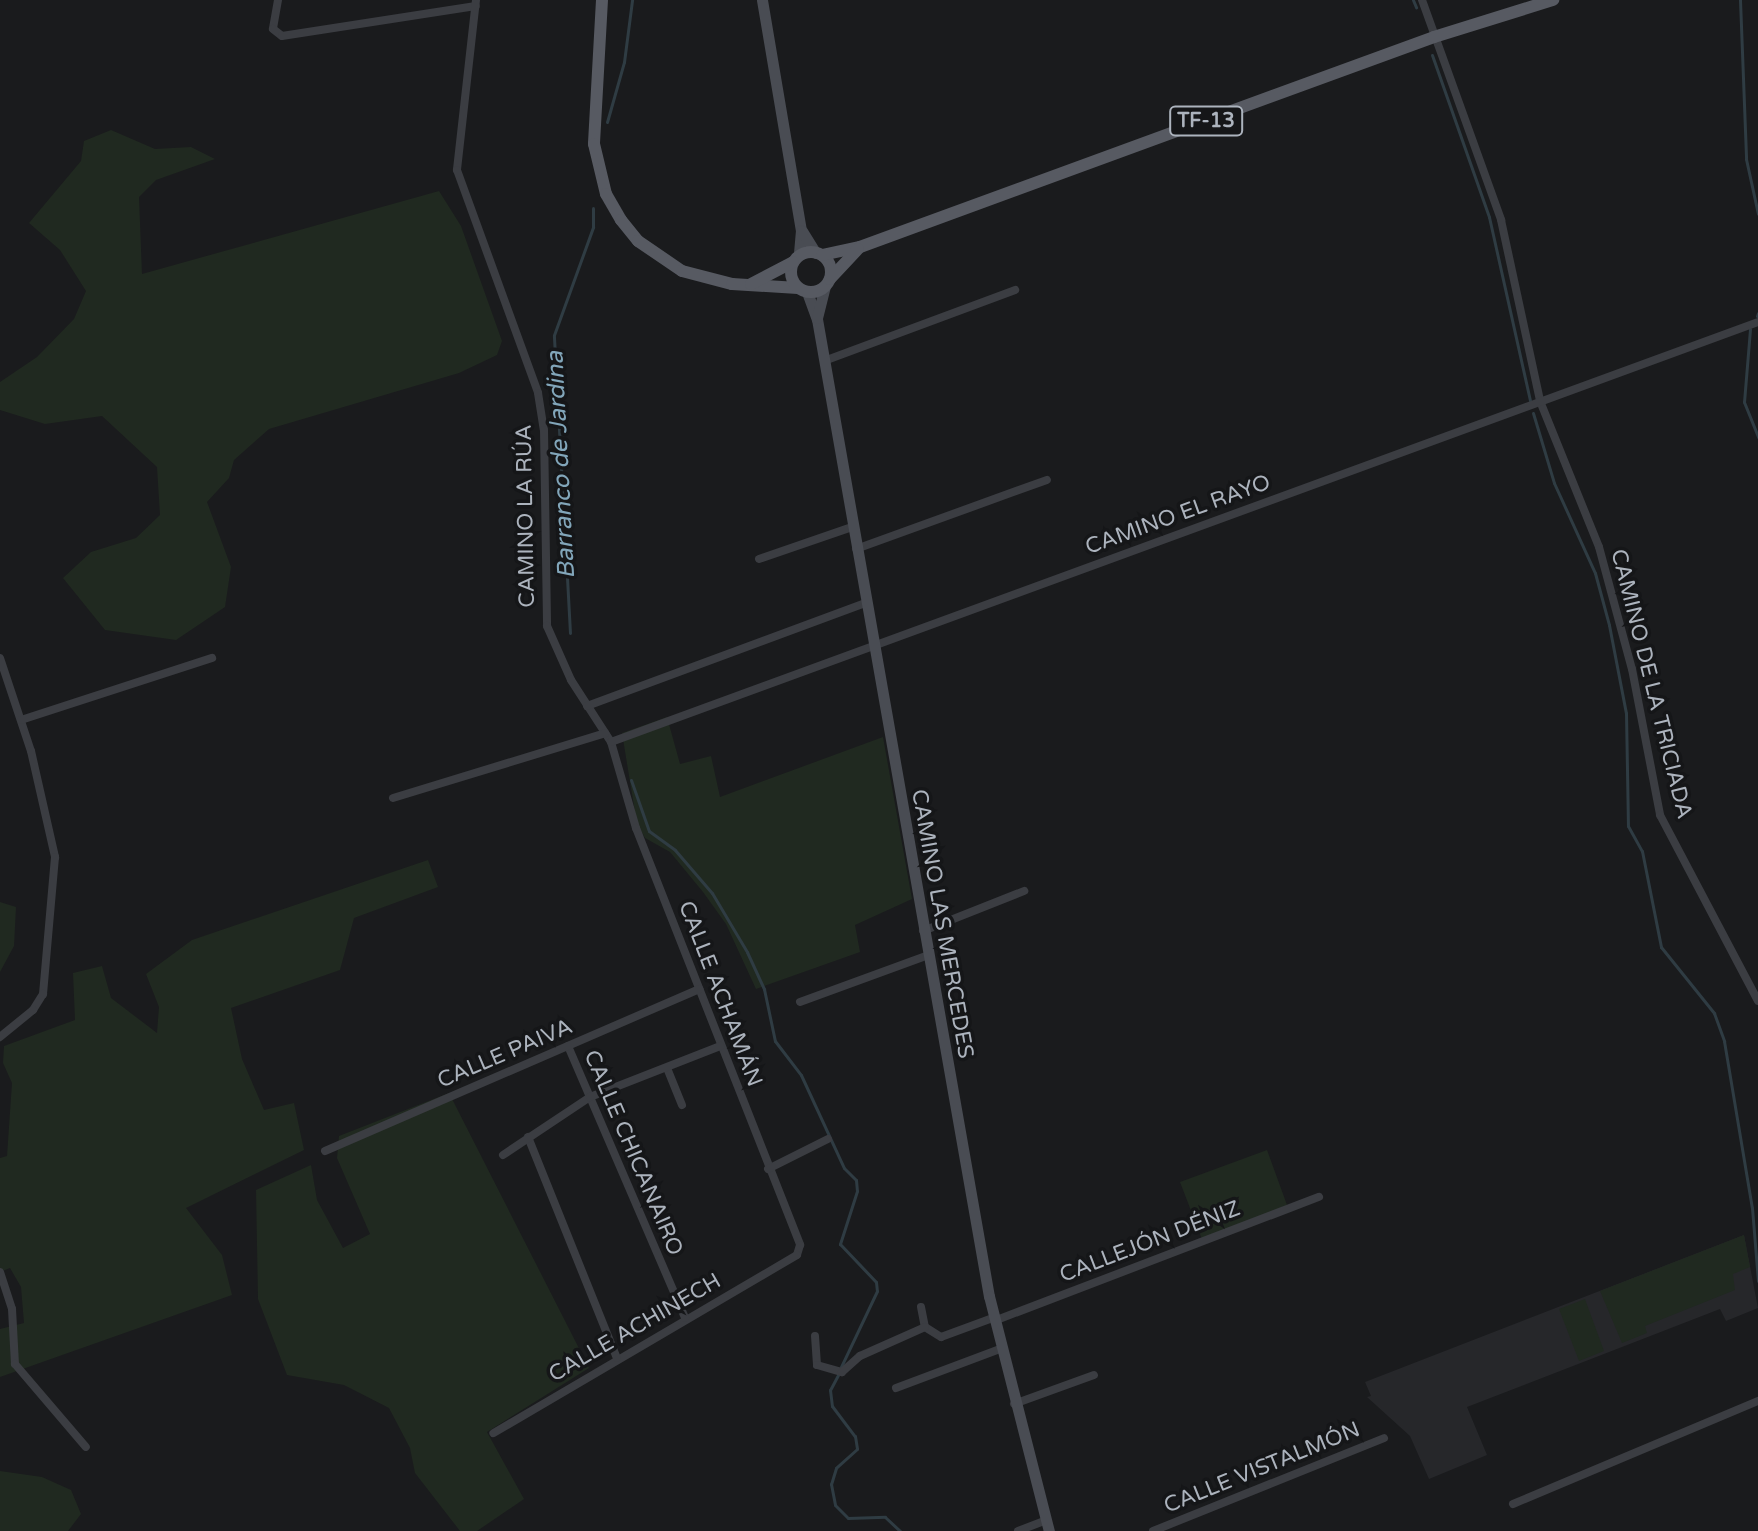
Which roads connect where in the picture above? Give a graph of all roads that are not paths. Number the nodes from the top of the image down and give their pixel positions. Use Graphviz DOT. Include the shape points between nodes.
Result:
graph roads {
  1 [pos="278,0"];
  2 [pos="602,0"];
  3 [pos="762,0"];
  4 [pos="1422,0"];
  5 [pos="1553,0"];
  6 [pos="476,3"];
  7 [pos="1434,37"];
  8 [pos="801,230"];
  9 [pos="860,247"];
  10 [pos="819,254"];
  11 [pos="796,259"];
  12 [pos="828,283"];
  13 [pos="751,284"];
  14 [pos="803,290"];
  15 [pos="1015,290"];
  16 [pos="817,319"];
  17 [pos="1758,322"];
  18 [pos="824,361"];
  19 [pos="1540,401"];
  20 [pos="1047,480"];
  21 [pos="852,527"];
  22 [pos="856,549"];
  23 [pos="759,559"];
  24 [pos="865,603"];
  25 [pos="873,647"];
  26 [pos="0,658"];
  27 [pos="212,658"];
  28 [pos="587,706"];
  29 [pos="21,720"];
  30 [pos="605,733"];
  31 [pos="611,742"];
  32 [pos="393,798"];
  33 [pos="1024,891"];
  34 [pos="922,932"];
  35 [pos="926,956"];
  36 [pos="700,989"];
  37 [pos="1758,1001"];
  38 [pos="800,1002"];
  39 [pos="0,1037"];
  40 [pos="568,1046"];
  41 [pos="720,1046"];
  42 [pos="667,1068"];
  43 [pos="590,1097"];
  44 [pos="682,1105"];
  45 [pos="528,1137"];
  46 [pos="828,1139"];
  47 [pos="325,1151"];
  48 [pos="503,1155"];
  49 [pos="768,1169"];
  50 [pos="1319,1197"];
  51 [pos="797,1255"];
  52 [pos="0,1272"];
  53 [pos="921,1307"];
  54 [pos="685,1318"];
  55 [pos="994,1320"];
  56 [pos="925,1327"];
  57 [pos="815,1336"];
  58 [pos="1000,1349"];
  59 [pos="617,1358"];
  60 [pos="1094,1375"];
  61 [pos="896,1388"];
  62 [pos="1758,1401"];
  63 [pos="1014,1404"];
  64 [pos="493,1433"];
  65 [pos="1384,1438"];
  66 [pos="86,1447"];
  67 [pos="1513,1504"];
  68 [pos="1047,1526"];
  69 [pos="1018,1531"];
  70 [pos="1153,1531"];
  1 -- 6 [label="street" via="273,29 282,36"];
  2 -- 13 [label="main road" via="593,126 606,194 629,231 661,259 708,280"];
  3 -- 8 [label="main road"];
  4 -- 7 [label="street, CAMINO DE LA TRICIADA"];
  5 -- 7 [label="main road, TF-13"];
  6 -- 28 [label="street, CAMINO LA RÚA" via="457,170 538,393 544,430 547,626"];
  7 -- 9 [label="main road, TF-13"];
  7 -- 19 [label="street, CAMINO DE LA TRICIADA" via="1501,220"];
  8 -- 10 [label="main road"];
  8 -- 11 [label="main road"];
  9 -- 10 [label="main road, TF-13"];
  9 -- 12 [label="main road, TF-13"];
  10 -- 11 [label="main road, TF-13"];
  10 -- 12 [label="main road" via="830,265"];
  11 -- 13 [label="main road, TF-13"];
  11 -- 14 [label="main road" via="791,276"];
  12 -- 14 [label="main road"];
  12 -- 16 [label="main road, CAMINO LAS MERCEDES"];
  13 -- 14 [label="main road"];
  14 -- 16 [label="main road, CAMINO LAS MERCEDES"];
  15 -- 18 [label="street"];
  16 -- 18 [label="main road, CAMINO LAS MERCEDES"];
  17 -- 19 [label="street, CAMINO EL RAYO"];
  18 -- 21 [label="main road, CAMINO LAS MERCEDES"];
  19 -- 25 [label="street, CAMINO EL RAYO"];
  19 -- 37 [label="street, CAMINO DE LA TRICIADA" via="1599,547 1632,669 1660,815"];
  20 -- 22 [label="street"];
  21 -- 22 [label="main road, CAMINO LAS MERCEDES"];
  21 -- 23 [label="street"];
  22 -- 24 [label="main road, CAMINO LAS MERCEDES"];
  24 -- 25 [label="main road, CAMINO LAS MERCEDES"];
  24 -- 28 [label="street"];
  25 -- 31 [label="street, CAMINO EL RAYO"];
  25 -- 34 [label="main road, CAMINO LAS MERCEDES"];
  26 -- 29 [label="street"];
  27 -- 29 [label="street"];
  28 -- 30 [label="street, CAMINO LA RÚA"];
  29 -- 39 [label="street" via="55,857 43,994 33,1010"];
  30 -- 31 [label="street, CAMINO LA RÚA"];
  30 -- 32 [label="street"];
  31 -- 36 [label="street, CALLE ACHAMÁN" via="636,828"];
  33 -- 34 [label="street"];
  34 -- 35 [label="main road, CAMINO LAS MERCEDES"];
  35 -- 38 [label="street"];
  35 -- 55 [label="main road, CAMINO LAS MERCEDES"];
  36 -- 40 [label="street, CALLE PAIVA"];
  36 -- 41 [label="street, CALLE ACHAMÁN"];
  40 -- 43 [label="street, CALLE CHICANAIRO"];
  40 -- 47 [label="street, CALLE PAIVA"];
  41 -- 42 [label="street"];
  41 -- 49 [label="street, CALLE ACHAMÁN"];
  42 -- 43 [label="street"];
  42 -- 44 [label="street"];
  43 -- 45 [label="street"];
  43 -- 54 [label="street, CALLE CHICANAIRO"];
  45 -- 48 [label="street"];
  45 -- 59 [label="street"];
  46 -- 49 [label="street"];
  49 -- 51 [label="street, CALLE ACHAMÁN" via="800,1245"];
  50 -- 55 [label="street, CALLEJÓN DÉNIZ"];
  51 -- 54 [label="street, CALLE ACHINECH"];
  52 -- 66 [label="street" via="12,1309 15,1364"];
  53 -- 56 [label="street"];
  54 -- 59 [label="street, CALLE ACHINECH"];
  55 -- 56 [label="street, CALLEJÓN DÉNIZ" via="941,1337"];
  55 -- 58 [label="main road, CAMINO LAS MERCEDES"];
  56 -- 57 [label="street" via="838,1371 817,1365"];
  58 -- 61 [label="street"];
  58 -- 63 [label="main road, CAMINO LAS MERCEDES"];
  59 -- 64 [label="street, CALLE ACHINECH"];
  60 -- 63 [label="street"];
  62 -- 67 [label="street"];
  63 -- 68 [label="main road, CAMINO LAS MERCEDES"];
  65 -- 70 [label="street, CALLE VISTALMÓN"];
  68 -- 69 [label="street"];
}
